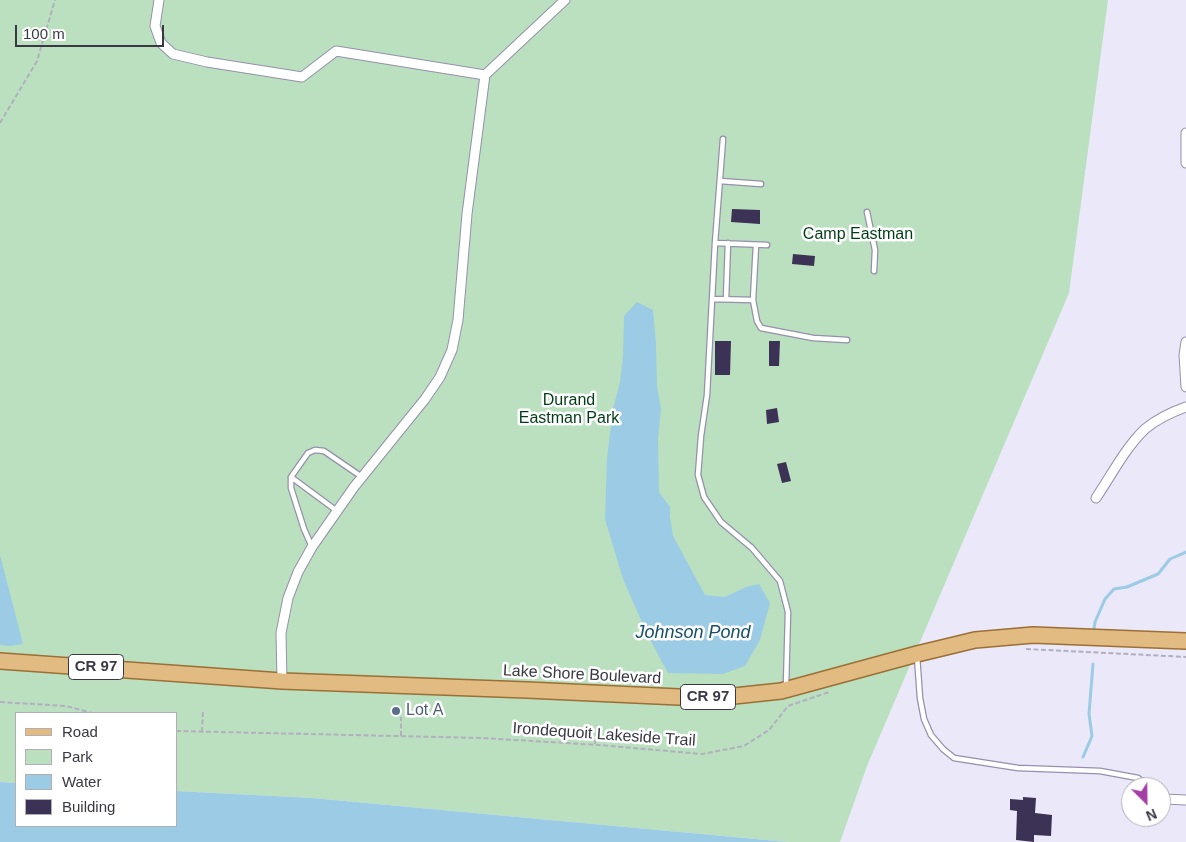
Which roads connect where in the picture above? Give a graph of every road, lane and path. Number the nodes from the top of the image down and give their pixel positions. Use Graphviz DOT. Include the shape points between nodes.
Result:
graph roads {
  1 [pos="55,0"];
  2 [pos="159,0"];
  3 [pos="564,0"];
  4 [pos="485,74"];
  5 [pos="0,123"];
  6 [pos="1186,133"];
  7 [pos="723,139"];
  8 [pos="1186,163"];
  9 [pos="720,181"];
  10 [pos="761,184"];
  11 [pos="867,212"];
  12 [pos="715,242"];
  13 [pos="728,243"];
  14 [pos="756,245"];
  15 [pos="767,245"];
  16 [pos="874,271"];
  17 [pos="712,299"];
  18 [pos="726,299"];
  19 [pos="753,300"];
  20 [pos="848,340"];
  21 [pos="1186,342"];
  22 [pos="1186,387"];
  23 [pos="1186,407"];
  24 [pos="291,477"];
  25 [pos="362,477"];
  26 [pos="1096,498"];
  27 [pos="337,512"];
  28 [pos="312,547"];
  29 [pos="1186,641"];
  30 [pos="1023,649"];
  31 [pos="917,654"];
  32 [pos="1186,657"];
  33 [pos="0,661"];
  34 [pos="282,681"];
  35 [pos="786,689"];
  36 [pos="835,690"];
  37 [pos="0,702"];
  38 [pos="203,710"];
  39 [pos="88,712"];
  40 [pos="401,717"];
  41 [pos="597,725"];
  42 [pos="178,731"];
  43 [pos="202,732"];
  44 [pos="401,736"];
  45 [pos="594,744"];
  46 [pos="1133,777"];
  47 [pos="1171,799"];
  48 [pos="1186,800"];
  1 -- 5 [label="path" via="37,61"];
  2 -- 4 [label="street" via="155,26 161,43 172,54 206,62 302,77 336,51"];
  3 -- 4 [label="street"];
  4 -- 25 [label="street" via="452,350 440,377 425,399"];
  6 -- 8 [label="street"];
  7 -- 9 [label="lane"];
  9 -- 10 [label="lane"];
  9 -- 12 [label="lane"];
  11 -- 16 [label="lane" via="875,250"];
  12 -- 13 [label="lane"];
  12 -- 17 [label="lane"];
  13 -- 14 [label="lane"];
  13 -- 18 [label="lane"];
  14 -- 15 [label="lane"];
  14 -- 19 [label="lane"];
  17 -- 18 [label="lane"];
  17 -- 35 [label="lane" via="698,475 704,497 721,522 752,548 780,581 788,612"];
  18 -- 19 [label="lane"];
  19 -- 20 [label="lane" via="761,328 813,338"];
  21 -- 22 [label="street"];
  23 -- 26 [label="street" via="1157,420 1146,429"];
  24 -- 25 [label="lane" via="308,453 315,450 324,451"];
  24 -- 27 [label="lane"];
  24 -- 28 [label="lane" via="291,488"];
  25 -- 27 [label="street"];
  27 -- 28 [label="street"];
  28 -- 34 [label="street" via="288,598 281,633"];
  29 -- 31 [label="main road, Lake Shore Boulevard / CR 97" via="1033,635 975,640"];
  30 -- 32 [label="path"];
  31 -- 35 [label="main road, Lake Shore Boulevard / CR 97"];
  31 -- 46 [label="lane" via="924,719 931,736 954,758 1018,768 1100,770"];
  33 -- 34 [label="main road, Lake Shore Boulevard / CR 97"];
  34 -- 35 [label="main road, Lake Shore Boulevard / CR 97" via="679,697 734,696"];
  36 -- 45 [label="path, Irondequoit Lakeside Trail" via="788,706 769,730 744,746 702,754"];
  37 -- 39 [label="path" via="66,706"];
  38 -- 43 [label="path"];
  40 -- 44 [label="path"];
  41 -- 45 [label="path"];
  42 -- 43 [label="path, Irondequoit Lakeside Trail"];
  43 -- 44 [label="path, Irondequoit Lakeside Trail"];
  44 -- 45 [label="path, Irondequoit Lakeside Trail"];
  47 -- 48 [label="street"];
}
